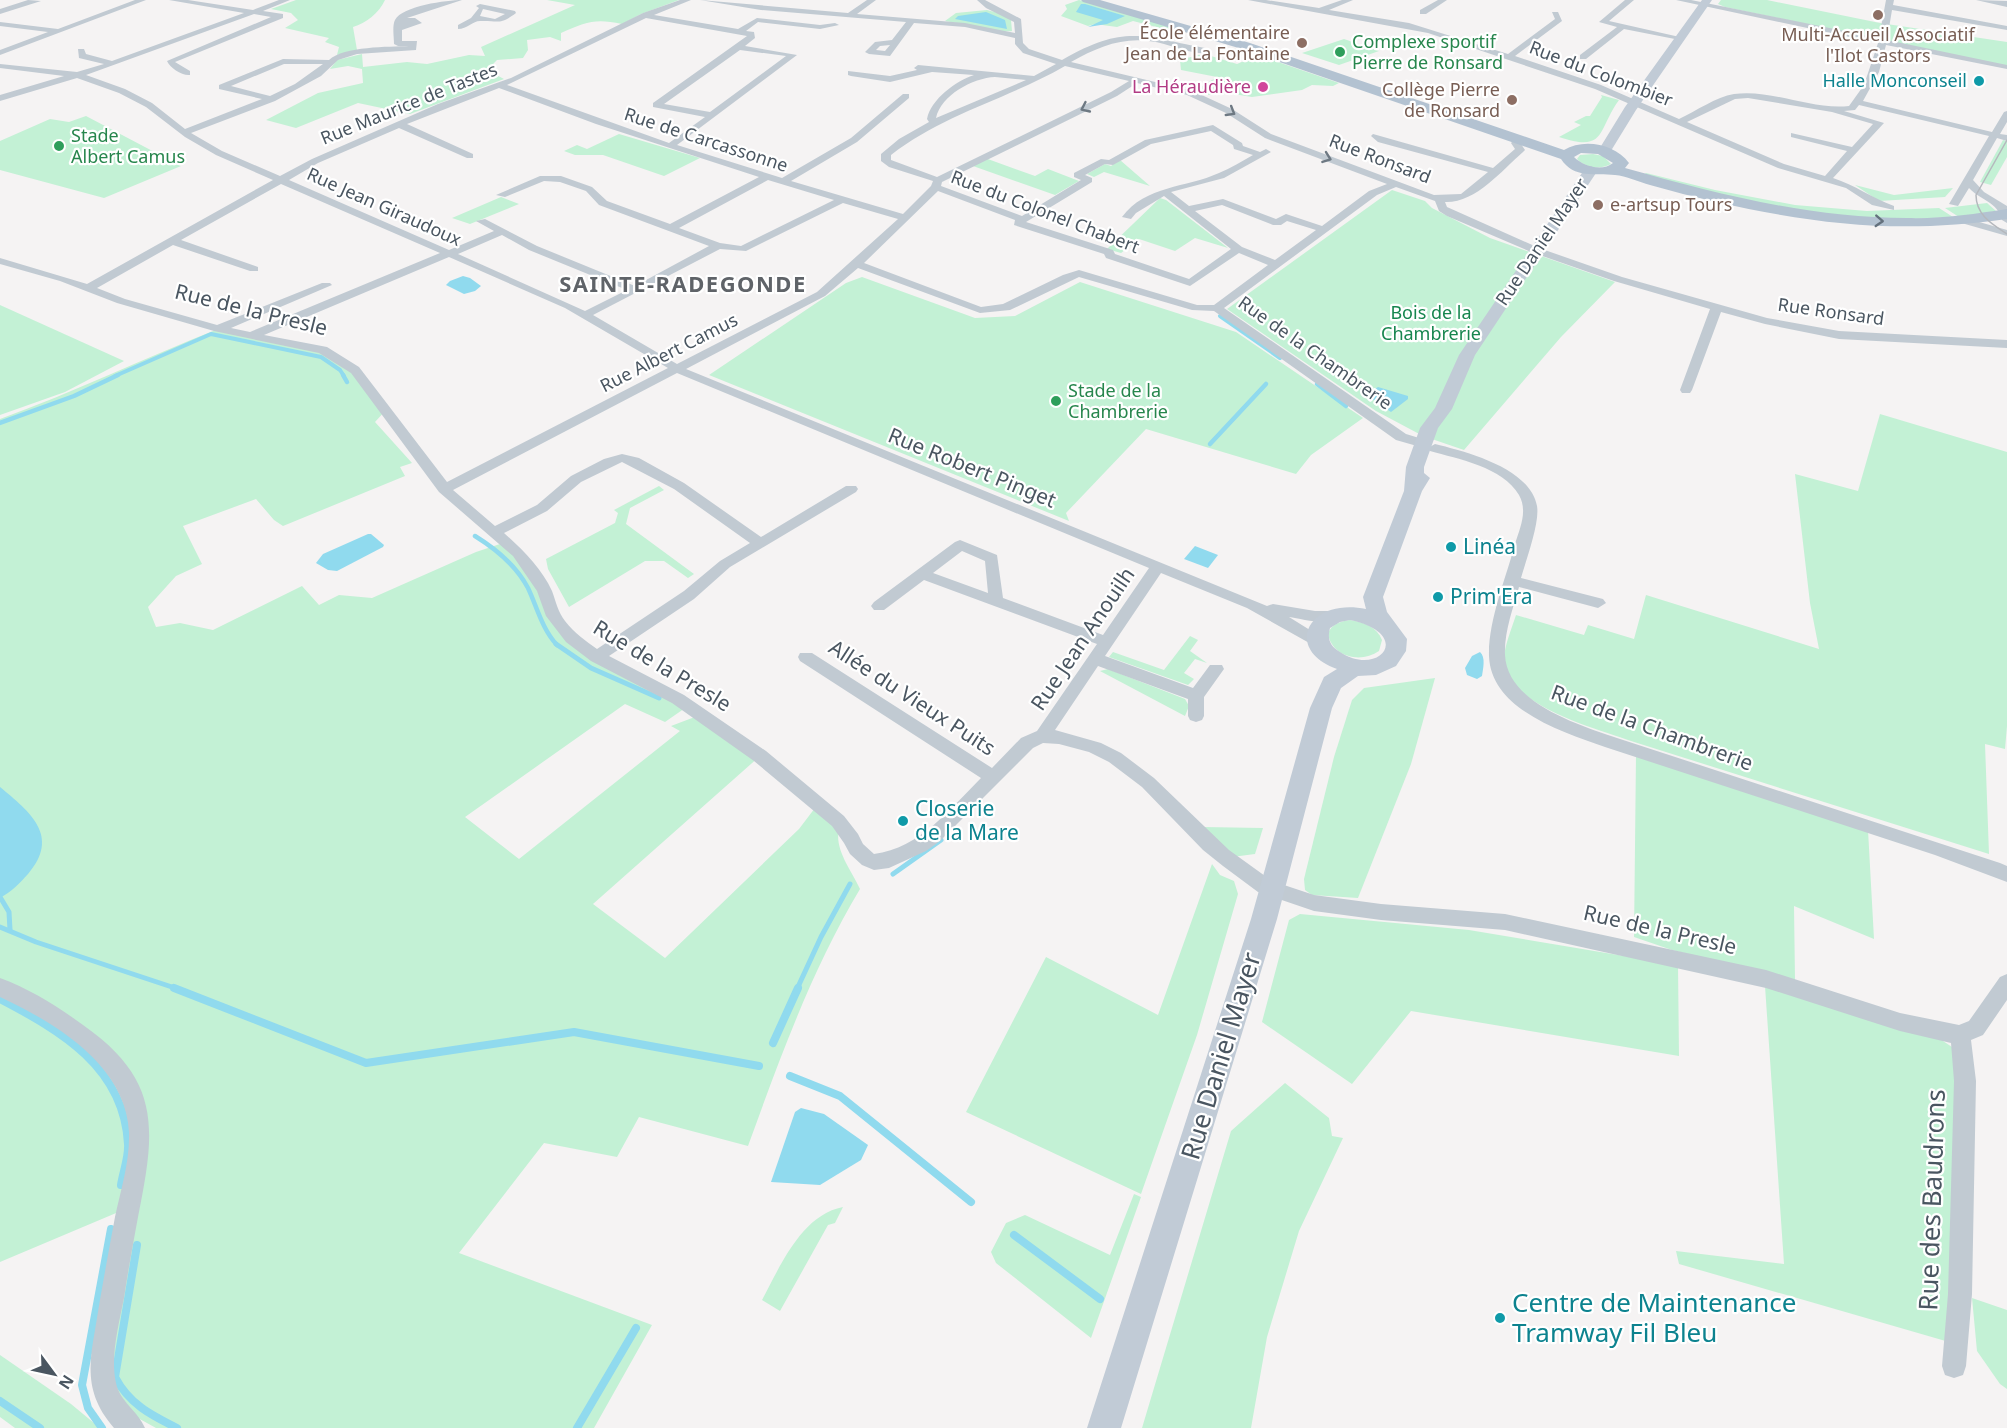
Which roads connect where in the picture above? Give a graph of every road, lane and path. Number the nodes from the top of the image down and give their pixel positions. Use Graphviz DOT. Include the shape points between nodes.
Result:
graph roads {
  1 [pos="142,0"];
  2 [pos="173,0"];
  3 [pos="286,0"];
  4 [pos="459,0"];
  5 [pos="687,0"];
  6 [pos="704,0"];
  7 [pos="872,0"];
  8 [pos="981,0"];
  9 [pos="1087,0"];
  10 [pos="1107,0"];
  11 [pos="1252,0"];
  12 [pos="1349,0"];
  13 [pos="1443,0"];
  14 [pos="1630,0"];
  15 [pos="1680,0"];
  16 [pos="1980,0"];
  17 [pos="36,1"];
  18 [pos="1991,1"];
  19 [pos="1705,2"];
  20 [pos="480,3"];
  21 [pos="1890,3"];
  22 [pos="2007,4"];
  23 [pos="255,11"];
  24 [pos="1319,11"];
  25 [pos="0,12"];
  26 [pos="1423,12"];
  27 [pos="1555,14"];
  28 [pos="646,15"];
  29 [pos="850,15"];
  30 [pos="476,18"];
  31 [pos="912,20"];
  32 [pos="0,24"];
  33 [pos="836,25"];
  34 [pos="1623,26"];
  35 [pos="461,27"];
  36 [pos="2007,28"];
  37 [pos="59,31"];
  38 [pos="739,32"];
  39 [pos="1019,36"];
  40 [pos="1680,38"];
  41 [pos="895,42"];
  42 [pos="1883,42"];
  43 [pos="738,47"];
  44 [pos="81,51"];
  45 [pos="1207,51"];
  46 [pos="0,53"];
  47 [pos="1509,57"];
  48 [pos="1582,57"];
  49 [pos="329,62"];
  50 [pos="1063,63"];
  51 [pos="113,64"];
  52 [pos="0,66"];
  53 [pos="2007,67"];
  54 [pos="916,68"];
  55 [pos="928,70"];
  56 [pos="187,73"];
  57 [pos="851,73"];
  58 [pos="983,74"];
  59 [pos="78,75"];
  60 [pos="1034,79"];
  61 [pos="1136,80"];
  62 [pos="499,85"];
  63 [pos="906,96"];
  64 [pos="0,98"];
  65 [pos="272,99"];
  66 [pos="1634,102"];
  67 [pos="1855,105"];
  68 [pos="1814,106"];
  69 [pos="2007,114"];
  70 [pos="711,115"];
  71 [pos="1865,120"];
  72 [pos="934,122"];
  73 [pos="1224,122"];
  74 [pos="1679,122"];
  75 [pos="399,124"];
  76 [pos="1213,128"];
  77 [pos="184,132"];
  78 [pos="1794,135"];
  79 [pos="1995,135"];
  80 [pos="1376,136"];
  81 [pos="2007,138"];
  82 [pos="1284,142"];
  83 [pos="1516,143"];
  84 [pos="672,145"];
  85 [pos="1585,149"];
  86 [pos="1854,150"];
  87 [pos="1604,152"];
  88 [pos="1261,155"];
  89 [pos="470,156"];
  90 [pos="1566,156"];
  91 [pos="1618,167"];
  92 [pos="1591,170"];
  93 [pos="1495,171"];
  94 [pos="767,177"];
  95 [pos="280,179"];
  96 [pos="1826,180"];
  97 [pos="1968,181"];
  98 [pos="782,182"];
  99 [pos="937,184"];
  100 [pos="1393,185"];
  101 [pos="1164,192"];
  102 [pos="501,195"];
  103 [pos="2007,197"];
  104 [pos="1439,199"];
  105 [pos="1989,199"];
  106 [pos="841,200"];
  107 [pos="1954,204"];
  108 [pos="1890,208"];
  109 [pos="1187,210"];
  110 [pos="2006,216"];
  111 [pos="1127,217"];
  112 [pos="905,218"];
  113 [pos="1023,220"];
  114 [pos="1962,220"];
  115 [pos="481,221"];
  116 [pos="670,228"];
  117 [pos="1322,229"];
  118 [pos="503,231"];
  119 [pos="2007,233"];
  120 [pos="172,241"];
  121 [pos="718,246"];
  122 [pos="1238,249"];
  123 [pos="1535,250"];
  124 [pos="447,254"];
  125 [pos="0,261"];
  126 [pos="857,264"];
  127 [pos="1274,264"];
  128 [pos="254,269"];
  129 [pos="326,285"];
  130 [pos="88,288"];
  131 [pos="636,290"];
  132 [pos="1217,308"];
  133 [pos="1716,309"];
  134 [pos="587,314"];
  135 [pos="218,329"];
  136 [pos="250,336"];
  137 [pos="2007,344"];
  138 [pos="679,368"];
  139 [pos="1686,390"];
  140 [pos="1429,446"];
  141 [pos="444,489"];
  142 [pos="851,489"];
  143 [pos="495,532"];
  144 [pos="760,543"];
  145 [pos="1158,566"];
  146 [pos="922,574"];
  147 [pos="1513,581"];
  148 [pos="1374,597"];
  149 [pos="996,601"];
  150 [pos="1598,603"];
  151 [pos="879,606"];
  152 [pos="1343,614"];
  153 [pos="1290,618"];
  154 [pos="1383,622"];
  155 [pos="1107,642"];
  156 [pos="1324,650"];
  157 [pos="597,657"];
  158 [pos="806,657"];
  159 [pos="1094,658"];
  160 [pos="1355,667"];
  161 [pos="1216,669"];
  162 [pos="1332,683"];
  163 [pos="1196,696"];
  164 [pos="1196,716"];
  165 [pos="1043,735"];
  166 [pos="993,777"];
  167 [pos="2007,874"];
  168 [pos="1269,887"];
  169 [pos="2007,983"];
  170 [pos="0,987"];
  171 [pos="1960,1035"];
  172 [pos="1954,1366"];
  173 [pos="132,1428"];
  174 [pos="1104,1428"];
  1 -- 37 [label="street"];
  2 -- 23 [label="street"];
  3 -- 23 [label="street"];
  4 -- 49 [label="street" via="433,5 399,24 395,47 346,54"];
  5 -- 28 [label="street, Rue Maurice de Tastes"];
  6 -- 29 [label="street"];
  7 -- 29 [label="street"];
  8 -- 39 [label="street, Rue Ronsard" via="984,5 1014,17"];
  9 -- 90 [label="main road" via="1246,46"];
  10 -- 85 [label="main road" via="1211,29"];
  11 -- 24 [label="street, Rue du Colombier"];
  12 -- 24 [label="street"];
  13 -- 26 [label="street"];
  14 -- 34 [label="street" via="1603,22"];
  15 -- 19 [label="street"];
  16 -- 18 [label="street"];
  17 -- 25 [label="street"];
  18 -- 22 [label="street"];
  19 -- 40 [label="main road"];
  19 -- 42 [label="street"];
  20 -- 30 [label="street"];
  20 -- 30 [label="street" via="512,13 496,21"];
  21 -- 36 [label="street"];
  21 -- 42 [label="street"];
  23 -- 51 [label="street"];
  23 -- 56 [label="street" via="280,16 171,61"];
  24 -- 47 [label="street, Rue du Colombier" via="1417,27"];
  27 -- 47 [label="street" via="1559,19"];
  28 -- 38 [label="street"];
  28 -- 62 [label="street, Rue Maurice de Tastes"];
  29 -- 31 [label="street"];
  30 -- 35 [label="street"];
  31 -- 39 [label="street"];
  31 -- 41 [label="street"];
  32 -- 37 [label="street"];
  33 -- 38 [label="street" via="820,27 757,20"];
  34 -- 40 [label="street"];
  34 -- 48 [label="street"];
  37 -- 46 [label="street"];
  38 -- 43 [label="street" via="751,34 751,38"];
  39 -- 50 [label="street, Rue Ronsard" via="1019,44 1026,51"];
  40 -- 66 [label="main road"];
  42 -- 53 [label="street"];
  42 -- 67 [label="street" via="1870,81"];
  43 -- 70 [label="street" via="656,105"];
  43 -- 70 [label="street" via="793,55"];
  44 -- 51 [label="street" via="82,57"];
  45 -- 50 [label="street" via="1130,37 1092,46"];
  47 -- 66 [label="street, Rue du Colombier"];
  49 -- 65 [label="street" via="326,69"];
  49 -- 65 [label="street" via="283,61 222,87"];
  50 -- 60 [label="street"];
  50 -- 61 [label="street, Rue Ronsard"];
  51 -- 59 [label="street"];
  52 -- 59 [label="street"];
  54 -- 55 [label="street"];
  55 -- 57 [label="street" via="890,79"];
  55 -- 58 [label="street"];
  58 -- 60 [label="street"];
  58 -- 72 [label="street" via="955,87 932,112"];
  59 -- 64 [label="street"];
  59 -- 77 [label="street, Rue Jean Giraudoux" via="136,98"];
  60 -- 72 [label="street"];
  61 -- 82 [label="street, Rue Ronsard, one-way" via="1190,93"];
  61 -- 99 [label="street, Rue Albert Camus, one-way"];
  62 -- 75 [label="street, Rue Maurice de Tastes"];
  62 -- 84 [label="street, Rue de Carcassonne" via="580,117"];
  63 -- 98 [label="street" via="854,140"];
  65 -- 77 [label="street"];
  66 -- 74 [label="street, Rue du Colombier"];
  66 -- 87 [label="main road"];
  67 -- 68 [label="street" via="1840,110"];
  67 -- 71 [label="street"];
  67 -- 79 [label="street"];
  68 -- 71 [label="street"];
  68 -- 74 [label="street" via="1769,96 1742,95"];
  69 -- 79 [label="street"];
  70 -- 84 [label="street"];
  71 -- 86 [label="street" via="1879,123"];
  72 -- 99 [label="street, Rue du Colonel Chabert" via="915,131 885,158 892,165"];
  73 -- 76 [label="street" via="1209,125"];
  74 -- 96 [label="street, Rue du Colombier" via="1781,166"];
  75 -- 89 [label="street"];
  75 -- 95 [label="street, Rue Maurice de Tastes"];
  76 -- 88 [label="street" via="1237,147"];
  76 -- 113 [label="street" via="1149,142 1110,163 1104,161 1077,175 1089,180"];
  77 -- 95 [label="street, Rue Jean Giraudoux" via="219,153"];
  78 -- 86 [label="street"];
  79 -- 81 [label="street"];
  79 -- 97 [label="street"];
  80 -- 93 [label="street"];
  82 -- 88 [label="street"];
  82 -- 100 [label="street, Rue Ronsard, one-way"];
  83 -- 93 [label="street" via="1520,150"];
  84 -- 94 [label="street, Rue de Carcassonne"];
  85 -- 87 [label="main road"];
  85 -- 90 [label="main road"];
  86 -- 96 [label="street"];
  87 -- 91 [label="main road" via="1616,157"];
  88 -- 101 [label="street" via="1221,176 1167,188"];
  90 -- 92 [label="main road" via="1575,166"];
  91 -- 92 [label="main road"];
  91 -- 108 [label="main road" via="1762,198"];
  91 -- 114 [label="main road, one-way" via="1709,198 1787,212 1887,222"];
  92 -- 123 [label="main road, Rue Daniel Mayer"];
  93 -- 104 [label="street" via="1462,198"];
  94 -- 98 [label="street, Rue de Carcassonne"];
  94 -- 116 [label="street"];
  95 -- 120 [label="street, Rue Maurice de Tastes"];
  95 -- 124 [label="street, Rue Jean Giraudoux"];
  96 -- 108 [label="street, Rue du Colombier" via="1849,186"];
  97 -- 105 [label="street"];
  97 -- 107 [label="street"];
  98 -- 106 [label="street, Rue de Carcassonne"];
  99 -- 112 [label="street, Rue Albert Camus"];
  99 -- 113 [label="street, Rue du Colonel Chabert"];
  100 -- 104 [label="street, Rue Ronsard"];
  100 -- 117 [label="street, Rue de la Chambrerie" via="1373,193"];
  101 -- 109 [label="street"];
  101 -- 111 [label="street"];
  102 -- 116 [label="street" via="543,178 561,179 589,189 603,203"];
  103 -- 105 [label="main road"];
  104 -- 123 [label="street, Rue Ronsard" via="1443,209 1451,214"];
  105 -- 107 [label="main road"];
  105 -- 110 [label="street" via="2004,209"];
  106 -- 112 [label="street, Rue de Carcassonne"];
  106 -- 121 [label="street" via="749,247"];
  107 -- 108 [label="main road"];
  109 -- 117 [label="street" via="1223,202 1276,223 1286,217"];
  109 -- 122 [label="street"];
  110 -- 114 [label="main road"];
  112 -- 126 [label="street, Rue Albert Camus"];
  113 -- 122 [label="street, Rue du Colonel Chabert" via="1018,223 1190,283"];
  114 -- 119 [label="street"];
  115 -- 118 [label="street"];
  116 -- 121 [label="street"];
  117 -- 127 [label="street, Rue de la Chambrerie"];
  118 -- 124 [label="street"];
  118 -- 131 [label="street" via="533,248"];
  120 -- 128 [label="street"];
  120 -- 130 [label="street, Rue Maurice de Tastes"];
  121 -- 131 [label="street"];
  122 -- 127 [label="street"];
  123 -- 133 [label="street, Rue Ronsard"];
  123 -- 140 [label="main road, Rue Daniel Mayer" via="1467,355 1443,409 1444,424"];
  124 -- 134 [label="street, Rue Jean Giraudoux"];
  124 -- 136 [label="street"];
  125 -- 130 [label="street, Rue de la Presle"];
  126 -- 132 [label="street" via="980,310 1007,308 1079,273 1196,308"];
  126 -- 138 [label="street, Rue Albert Camus" via="821,294"];
  127 -- 132 [label="street, Rue de la Chambrerie"];
  129 -- 135 [label="street"];
  130 -- 135 [label="street, Rue de la Presle"];
  131 -- 134 [label="street"];
  132 -- 140 [label="street, Rue de la Chambrerie" via="1394,432"];
  133 -- 137 [label="street, Rue Ronsard" via="1839,335"];
  133 -- 139 [label="street"];
  134 -- 138 [label="street, Rue Jean Giraudoux"];
  135 -- 136 [label="street, Rue de la Presle"];
  136 -- 141 [label="street, Rue de la Presle" via="323,350 349,364"];
  138 -- 141 [label="street, Rue Albert Camus"];
  138 -- 145 [label="street, Rue Robert Pinget"];
  140 -- 147 [label="street, Rue de la Chambrerie" via="1490,466 1525,493 1530,507 1528,524"];
  140 -- 148 [label="main road, Rue Daniel Mayer" via="1427,469 1413,491"];
  141 -- 143 [label="street, Rue de la Presle"];
  142 -- 144 [label="street"];
  143 -- 144 [label="street" via="542,508 576,479 622,458 680,486"];
  143 -- 157 [label="street, Rue de la Presle" via="531,570 561,627"];
  144 -- 157 [label="street"];
  145 -- 153 [label="street, Rue Robert Pinget"];
  145 -- 155 [label="street, Rue Jean Anouilh"];
  146 -- 149 [label="street"];
  146 -- 149 [label="street" via="960,545 992,558"];
  146 -- 151 [label="street"];
  147 -- 150 [label="street"];
  147 -- 167 [label="street, Rue de la Chambrerie" via="1499,633 1498,664 1508,688 1529,706 1562,723 1638,751"];
  148 -- 152 [label="main road"];
  148 -- 154 [label="main road"];
  149 -- 155 [label="street"];
  152 -- 153 [label="street"];
  152 -- 154 [label="main road" via="1371,616"];
  152 -- 156 [label="main road" via="1329,617 1320,626"];
  153 -- 156 [label="street, Rue Robert Pinget"];
  154 -- 160 [label="main road" via="1397,639 1396,654 1381,666"];
  155 -- 159 [label="street, Rue Jean Anouilh"];
  156 -- 160 [label="main road"];
  156 -- 162 [label="main road"];
  157 -- 166 [label="street, Rue de la Presle" via="678,699 760,756 838,821 862,856 874,862 906,853 934,836"];
  158 -- 166 [label="street, Allée du Vieux Puits"];
  159 -- 163 [label="street"];
  159 -- 165 [label="street, Rue Jean Anouilh"];
  160 -- 162 [label="main road"];
  161 -- 163 [label="street"];
  162 -- 168 [label="main road" via="1321,708"];
  163 -- 164 [label="street"];
  165 -- 166 [label="street, Rue de la Presle" via="1028,743"];
  165 -- 168 [label="street, Rue de la Presle" via="1087,744 1125,763 1150,782 1207,843"];
  168 -- 171 [label="street, Rue de la Presle" via="1314,903 1554,931 1766,979 1900,1022"];
  168 -- 174 [label="main road, Rue Daniel Mayer" via="1256,916 1227,1039"];
  169 -- 171 [label="street" via="1976,1028"];
  170 -- 173 [label="street" via="57,1019 92,1045 119,1071 139,1120 137,1168 111,1293 102,1364 110,1402"];
  171 -- 172 [label="street, Rue des Baudrons" via="1965,1081 1960,1294"];
}
